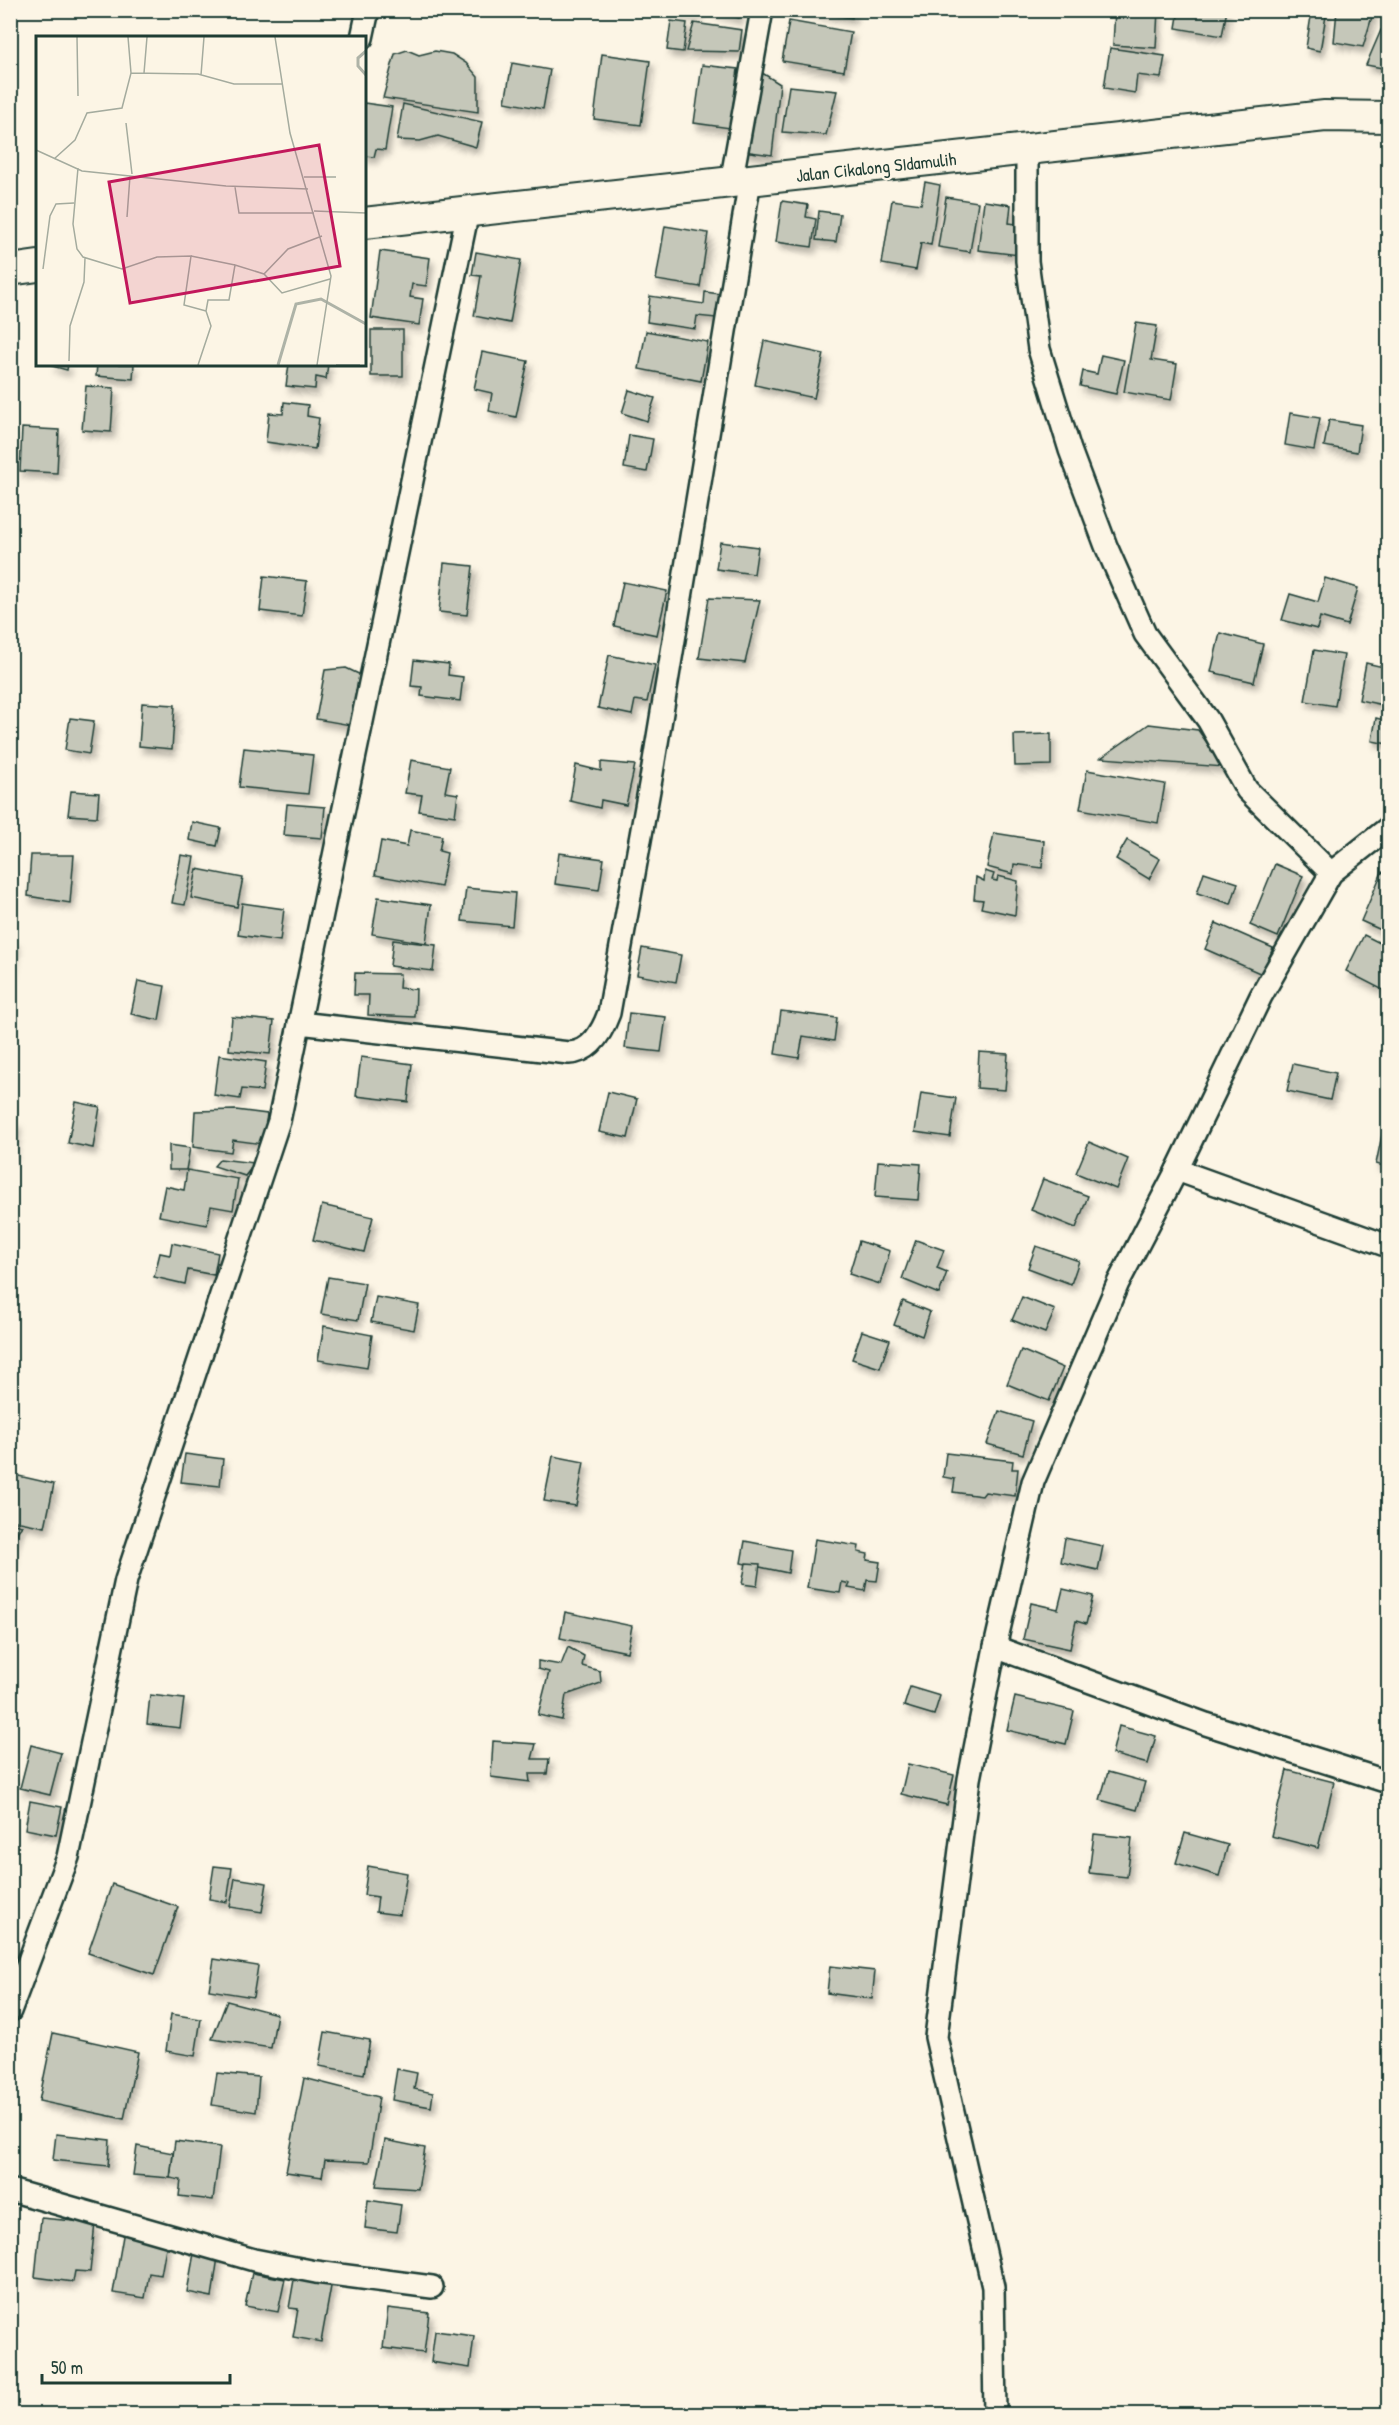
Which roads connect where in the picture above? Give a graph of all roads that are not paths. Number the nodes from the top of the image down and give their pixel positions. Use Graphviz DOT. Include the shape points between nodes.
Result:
graph roads {
  1 [pos="368,10"];
  2 [pos="762,10"];
  3 [pos="362,36"];
  4 [pos="1389,117"];
  5 [pos="1027,150"];
  6 [pos="740,182"];
  7 [pos="468,212"];
  8 [pos="366,223"];
  9 [pos="36,266"];
  10 [pos="10,270"];
  11 [pos="1389,828"];
  12 [pos="1331,873"];
  13 [pos="299,1023"];
  14 [pos="1177,1170"];
  15 [pos="1389,1246"];
  16 [pos="995,1647"];
  17 [pos="1389,1782"];
  18 [pos="10,2012"];
  19 [pos="10,2190"];
  20 [pos="432,2287"];
  21 [pos="995,2415"];
  1 -- 3 [label="street"];
  2 -- 6 [label="street"];
  4 -- 5 [label="street, Jalan Cikalong SIdamulih" via="1324,116"];
  5 -- 6 [label="street, Jalan Cikalong SIdamulih"];
  5 -- 12 [label="street" via="1028,265 1039,349 1070,450 1106,546 1145,634 1208,720 1247,790"];
  6 -- 7 [label="street, Jalan Cikalong SIdamulih"];
  6 -- 13 [label="street" via="651,779 605,1025 589,1046 569,1053"];
  7 -- 8 [label="street, Jalan Cikalong SIdamulih"];
  7 -- 13 [label="street"];
  9 -- 10 [label="street"];
  11 -- 12 [label="street"];
  12 -- 14 [label="street" via="1261,996"];
  13 -- 18 [label="street" via="279,1121 126,1580 68,1857"];
  14 -- 15 [label="street"];
  14 -- 16 [label="street" via="1118,1283 1034,1482"];
  16 -- 17 [label="street" via="1206,1724"];
  16 -- 21 [label="street" via="969,1779 936,2037 993,2287"];
  19 -- 20 [label="street" via="254,2260"];
}
